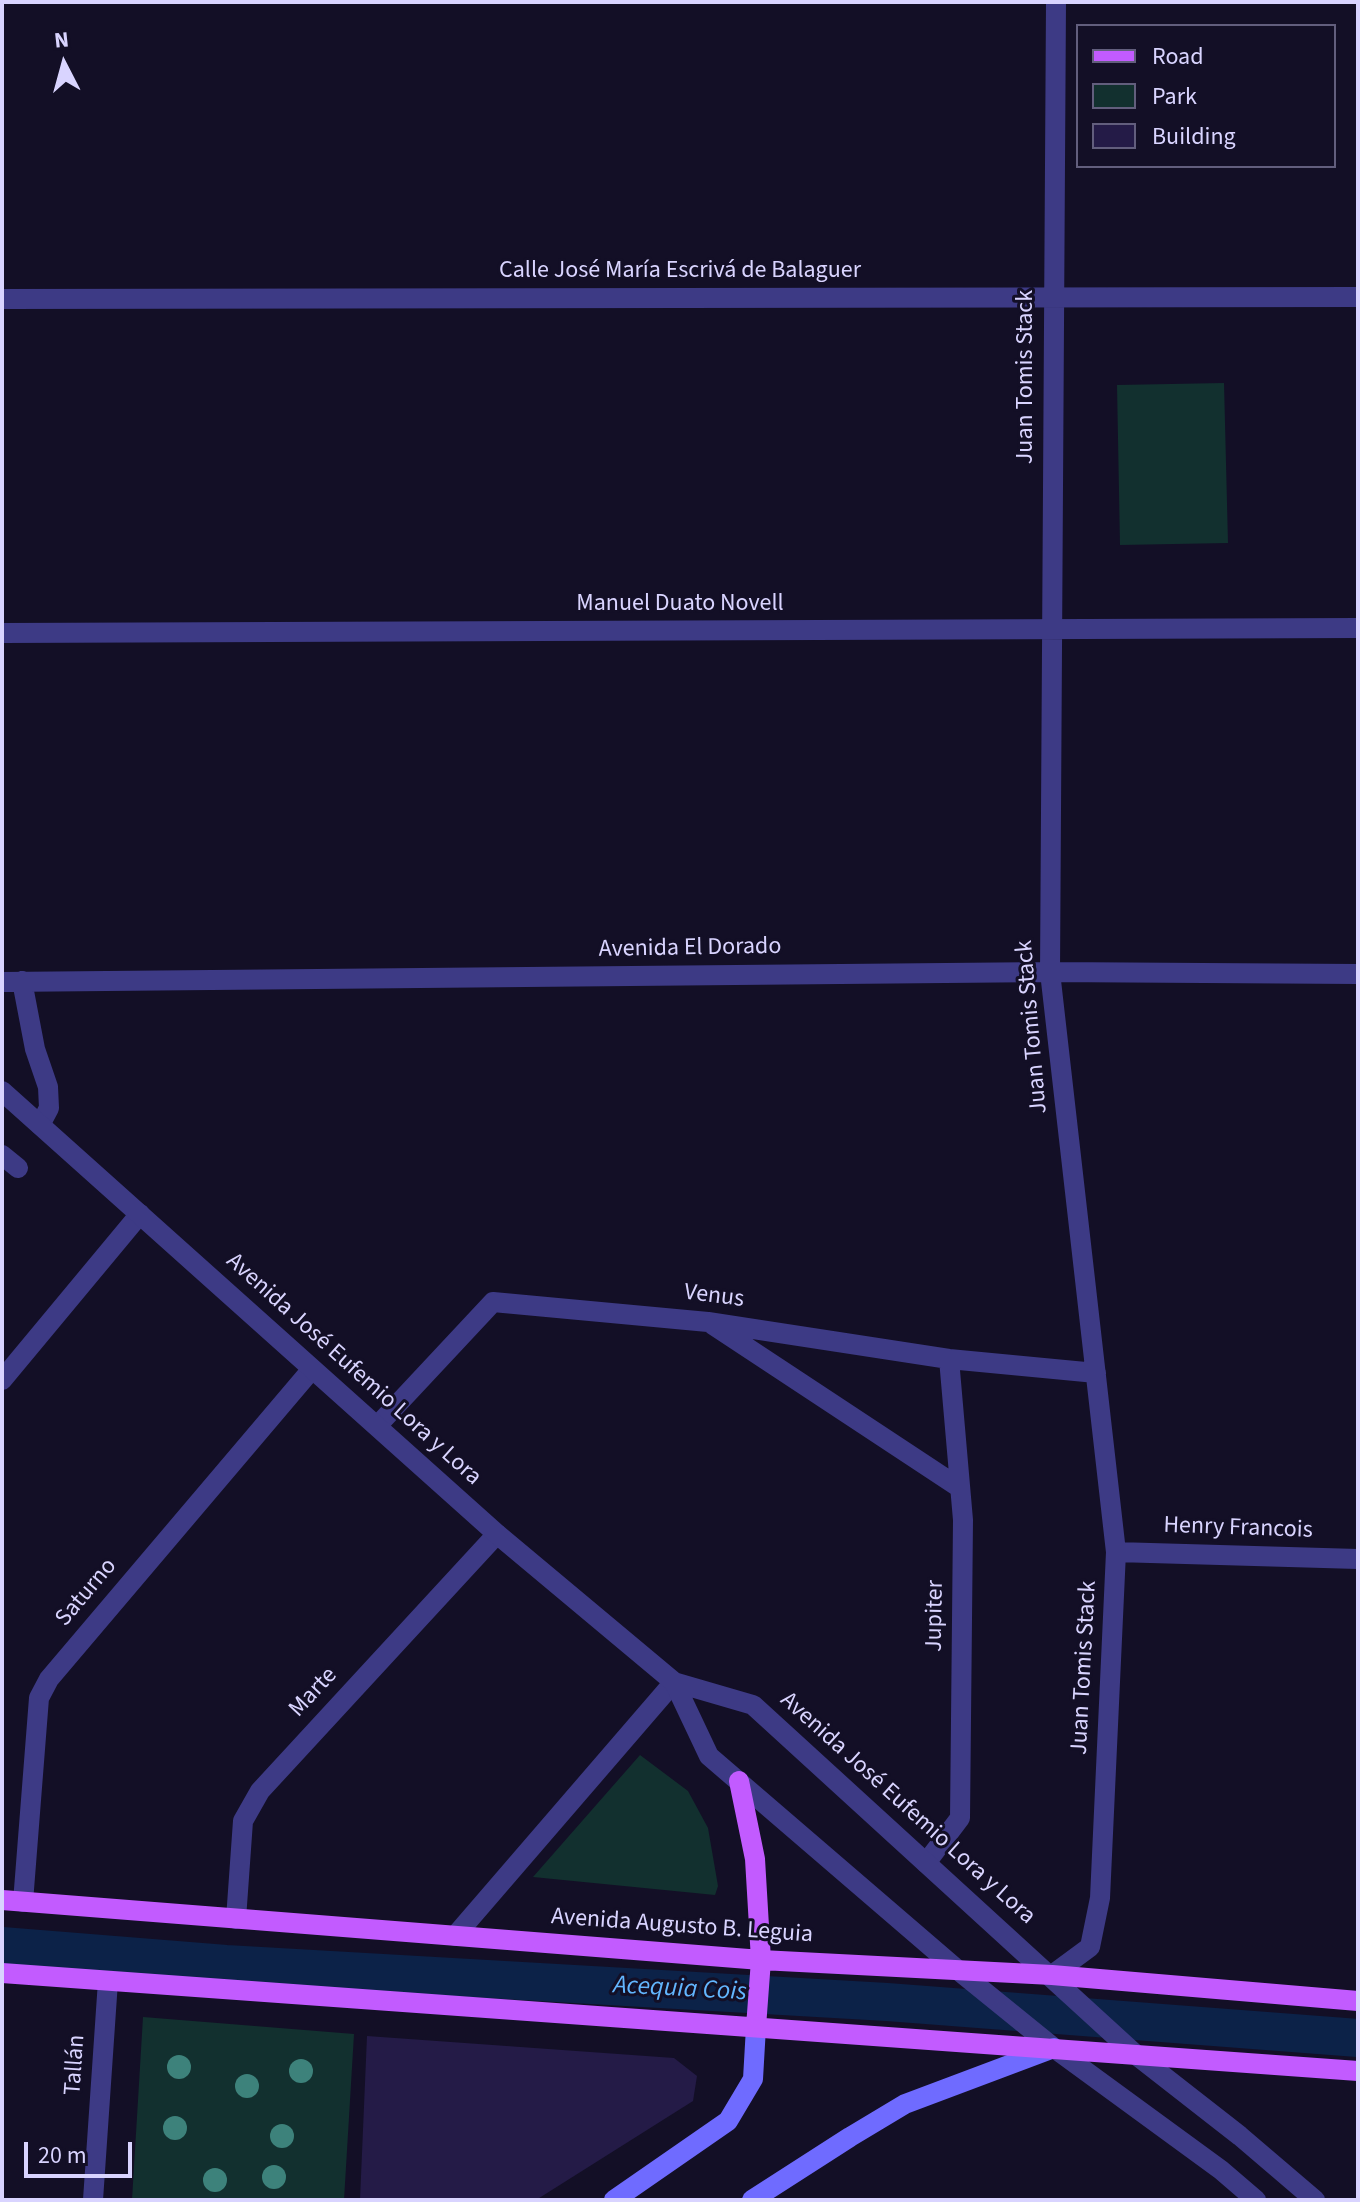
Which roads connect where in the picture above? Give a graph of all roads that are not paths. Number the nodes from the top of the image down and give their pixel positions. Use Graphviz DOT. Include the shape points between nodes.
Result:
graph roads {
  1 [pos="1056,2"];
  2 [pos="1053,297"];
  3 [pos="1358,297"];
  4 [pos="2,299"];
  5 [pos="1358,628"];
  6 [pos="1053,630"];
  7 [pos="2,633"];
  8 [pos="1050,972"];
  9 [pos="1358,974"];
  10 [pos="12,982"];
  11 [pos="2,1091"];
  12 [pos="40,1125"];
  13 [pos="2,1155"];
  14 [pos="18,1168"];
  15 [pos="140,1214"];
  16 [pos="708,1322"];
  17 [pos="949,1359"];
  18 [pos="312,1369"];
  19 [pos="1096,1373"];
  20 [pos="2,1380"];
  21 [pos="378,1425"];
  22 [pos="960,1488"];
  23 [pos="497,1534"];
  24 [pos="1116,1552"];
  25 [pos="1358,1559"];
  26 [pos="674,1682"];
  27 [pos="739,1781"];
  28 [pos="926,1863"];
  29 [pos="12,1901"];
  30 [pos="236,1919"];
  31 [pos="455,1936"];
  32 [pos="761,1961"];
  33 [pos="958,1970"];
  34 [pos="2,1973"];
  35 [pos="1053,1976"];
  36 [pos="108,1981"];
  37 [pos="1358,2001"];
  38 [pos="756,2026"];
  39 [pos="1053,2047"];
  40 [pos="1134,2053"];
  41 [pos="1358,2071"];
  42 [pos="93,2200"];
  43 [pos="614,2200"];
  44 [pos="752,2200"];
  45 [pos="1256,2200"];
  46 [pos="1315,2200"];
  1 -- 2 [label="street, Juan Tomis Stack"];
  2 -- 3 [label="street, Calle José María Escrivá de Balaguer"];
  2 -- 4 [label="street, Calle José María Escrivá de Balaguer"];
  2 -- 6 [label="street, Juan Tomis Stack"];
  5 -- 6 [label="street, Manuel Duato Novell"];
  6 -- 7 [label="street, Manuel Duato Novell"];
  6 -- 8 [label="street, Juan Tomis Stack"];
  8 -- 9 [label="street, Avenida El Dorado"];
  8 -- 10 [label="street, Avenida El Dorado"];
  8 -- 19 [label="street, Juan Tomis Stack"];
  10 -- 12 [label="street, Avenida El Dorado" via="48,1087 49,1108"];
  11 -- 12 [label="street, Avenida José Eufemio Lora y Lora"];
  12 -- 15 [label="street, Avenida José Eufemio Lora y Lora"];
  13 -- 14 [label="street"];
  15 -- 18 [label="street, Avenida José Eufemio Lora y Lora"];
  15 -- 20 [label="street"];
  16 -- 17 [label="street, Venus"];
  16 -- 21 [label="street, Venus" via="493,1302"];
  16 -- 22 [label="street"];
  17 -- 19 [label="street, Venus"];
  17 -- 22 [label="street, Jupiter"];
  18 -- 21 [label="street, Avenida José Eufemio Lora y Lora"];
  18 -- 29 [label="street, Saturno" via="49,1679 39,1698"];
  19 -- 24 [label="street, Juan Tomis Stack"];
  21 -- 23 [label="street, Avenida José Eufemio Lora y Lora"];
  22 -- 28 [label="street, Jupiter" via="960,1818"];
  23 -- 26 [label="street, Avenida José Eufemio Lora y Lora"];
  23 -- 30 [label="street, Marte" via="260,1791 243,1821"];
  24 -- 25 [label="street, Henry Francois"];
  24 -- 35 [label="street, Juan Tomis Stack" via="1100,1898 1090,1947"];
  26 -- 27 [label="street, Avenida José Eufemio Lora y Lora" via="709,1756"];
  26 -- 28 [label="street, Avenida José Eufemio Lora y Lora" via="753,1705"];
  26 -- 31 [label="street"];
  27 -- 32 [label="main road" via="755,1859"];
  27 -- 33 [label="street, Avenida José Eufemio Lora y Lora"];
  28 -- 35 [label="street, Avenida José Eufemio Lora y Lora"];
  29 -- 30 [label="main road, Avenida Augusto B. Leguia"];
  30 -- 31 [label="main road, Avenida Augusto B. Leguia"];
  31 -- 32 [label="main road, Avenida Augusto B. Leguia"];
  32 -- 33 [label="main road, Avenida Augusto B. Leguia"];
  32 -- 38 [label="main road"];
  33 -- 35 [label="main road, Avenida Augusto B. Leguia"];
  33 -- 39 [label="street, Avenida José Eufemio Lora y Lora"];
  34 -- 36 [label="main road"];
  35 -- 37 [label="main road, Avenida Augusto B. Leguia"];
  35 -- 40 [label="street, Avenida José Eufemio Lora y Lora"];
  36 -- 38 [label="main road"];
  36 -- 42 [label="street, Tallán"];
  38 -- 39 [label="main road"];
  38 -- 43 [label="main road" via="753,2079 728,2121"];
  39 -- 40 [label="main road"];
  39 -- 44 [label="main road" via="905,2104"];
  39 -- 45 [label="street, Avenida José Eufemio Lora y Lora"];
  40 -- 41 [label="main road"];
  40 -- 46 [label="street, Avenida José Eufemio Lora y Lora"];
}
